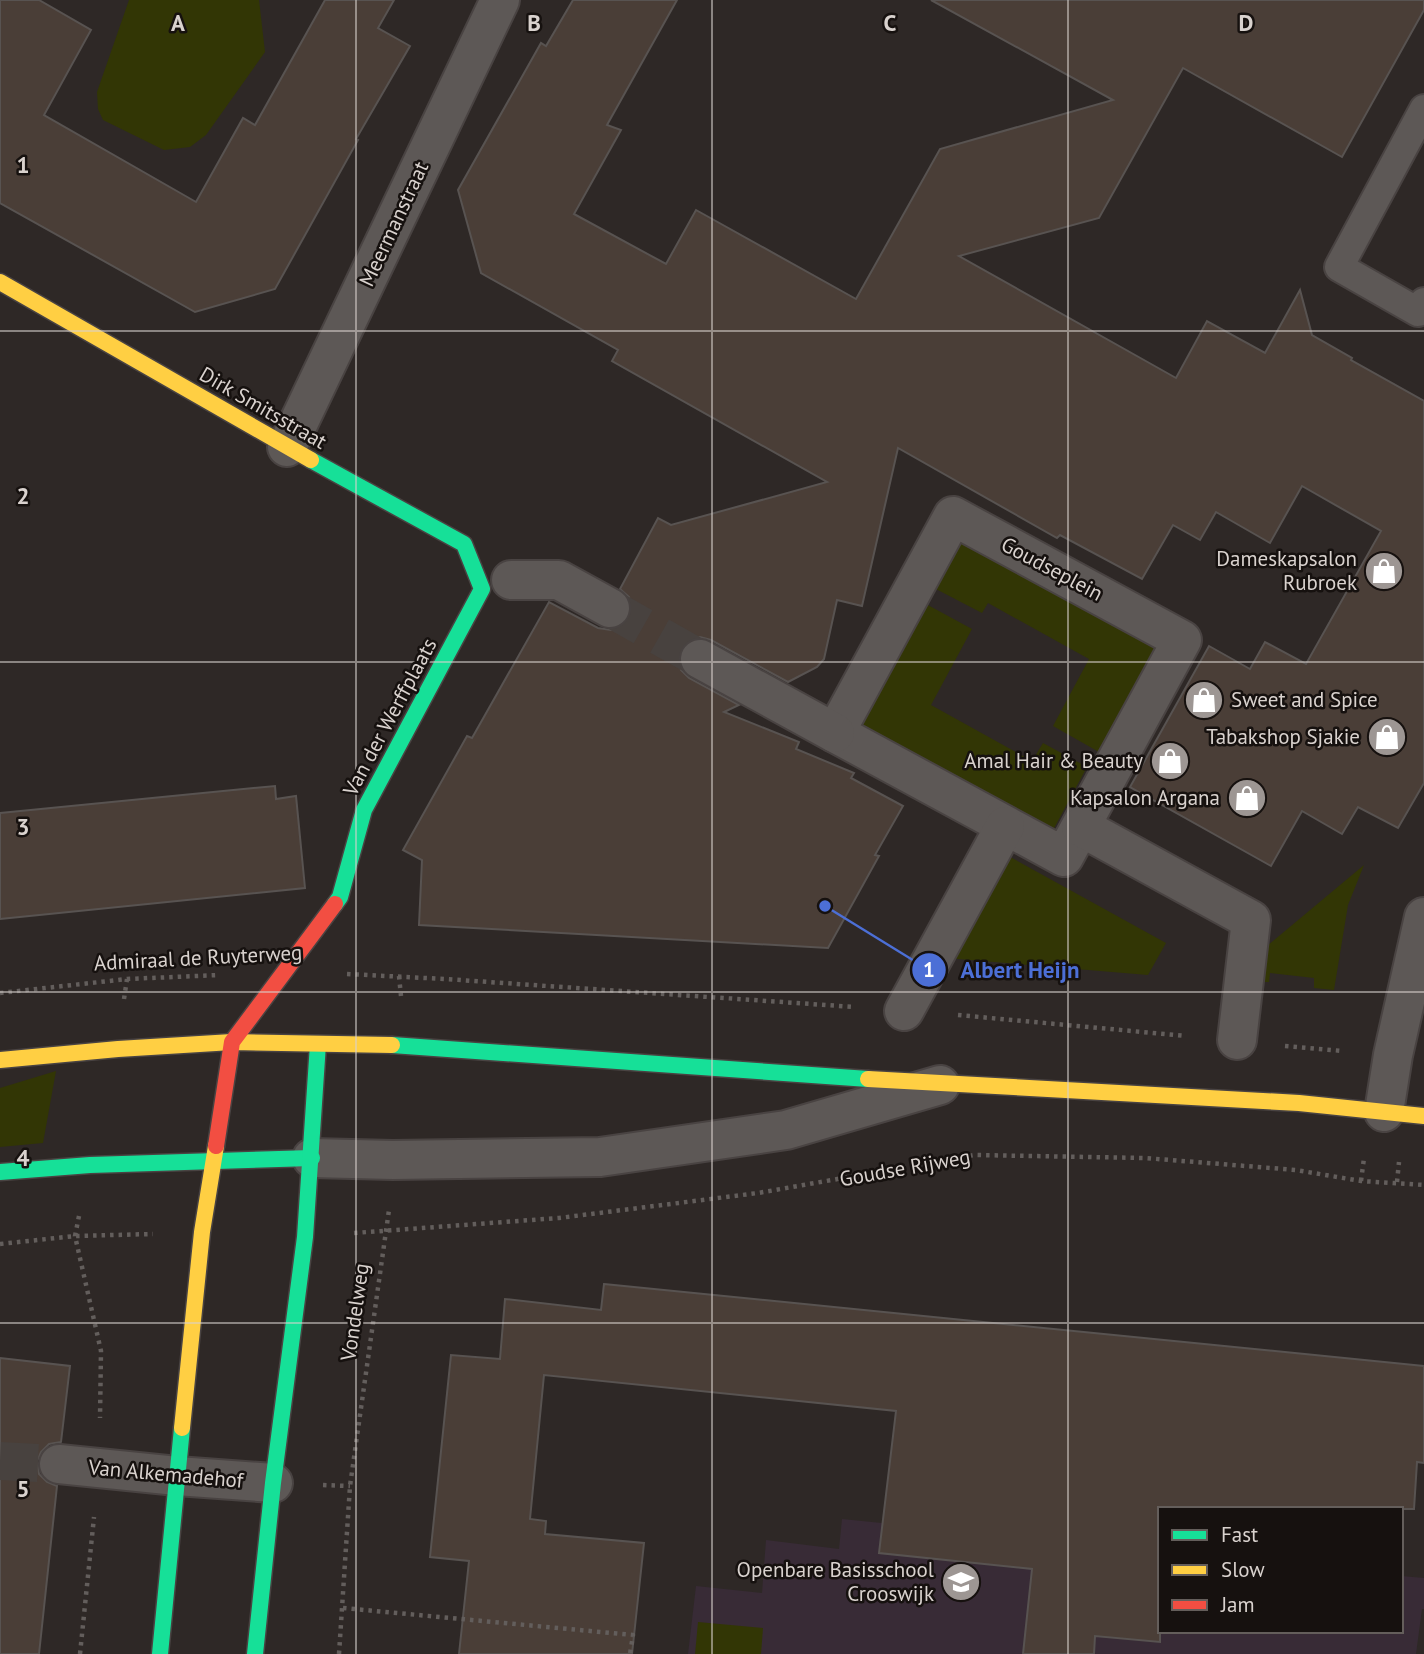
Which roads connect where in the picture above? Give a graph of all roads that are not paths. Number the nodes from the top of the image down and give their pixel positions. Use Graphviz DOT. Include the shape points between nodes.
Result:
graph roads {
  1 [pos="500,0"];
  2 [pos="1424,110"];
  3 [pos="0,282"];
  4 [pos="1424,302"];
  5 [pos="287,447"];
  6 [pos="497,584"];
  7 [pos="610,608"];
  8 [pos="700,659"];
  9 [pos="835,733"];
  10 [pos="1005,826"];
  11 [pos="1081,827"];
  12 [pos="1424,918"];
  13 [pos="904,1011"];
  14 [pos="1237,1040"];
  15 [pos="232,1042"];
  16 [pos="318,1044"];
  17 [pos="0,1060"];
  18 [pos="942,1084"];
  19 [pos="1384,1112"];
  20 [pos="1424,1116"];
  21 [pos="312,1158"];
  22 [pos="213,1160"];
  23 [pos="0,1172"];
  24 [pos="59,1464"];
  25 [pos="177,1476"];
  26 [pos="273,1483"];
  27 [pos="160,1654"];
  28 [pos="255,1654"];
  1 -- 5 [label="street, Meermanstraat"];
  2 -- 4 [label="lane" via="1339,267 1419,312"];
  3 -- 5 [label="street, Dirk Smitsstraat"];
  5 -- 6 [label="street, Dirk Smitsstraat" via="464,544"];
  6 -- 7 [label="street" via="559,580"];
  6 -- 15 [label="street, Van der Werffplaats" via="364,810 340,897"];
  8 -- 9 [label="street, Goudseplein"];
  9 -- 10 [label="street, Goudseplein"];
  9 -- 11 [label="street, Goudseplein" via="953,516 1182,640"];
  10 -- 11 [label="street, Goudseplein" via="1064,858"];
  10 -- 13 [label="street"];
  11 -- 14 [label="street" via="1251,920"];
  12 -- 19 [label="street"];
  15 -- 16 [label="street"];
  15 -- 17 [label="street"];
  15 -- 22 [label="street"];
  16 -- 18 [label="street" via="407,1045"];
  16 -- 21 [label="street"];
  18 -- 19 [label="street" via="1299,1103"];
  18 -- 21 [label="street" via="786,1130 600,1157"];
  19 -- 20 [label="street"];
  21 -- 22 [label="street"];
  21 -- 26 [label="street"];
  22 -- 23 [label="street"];
  22 -- 25 [label="street"];
  24 -- 25 [label="street, Van Alkemadehof"];
  25 -- 26 [label="street, Van Alkemadehof"];
  25 -- 27 [label="street"];
  26 -- 28 [label="street"];
}
